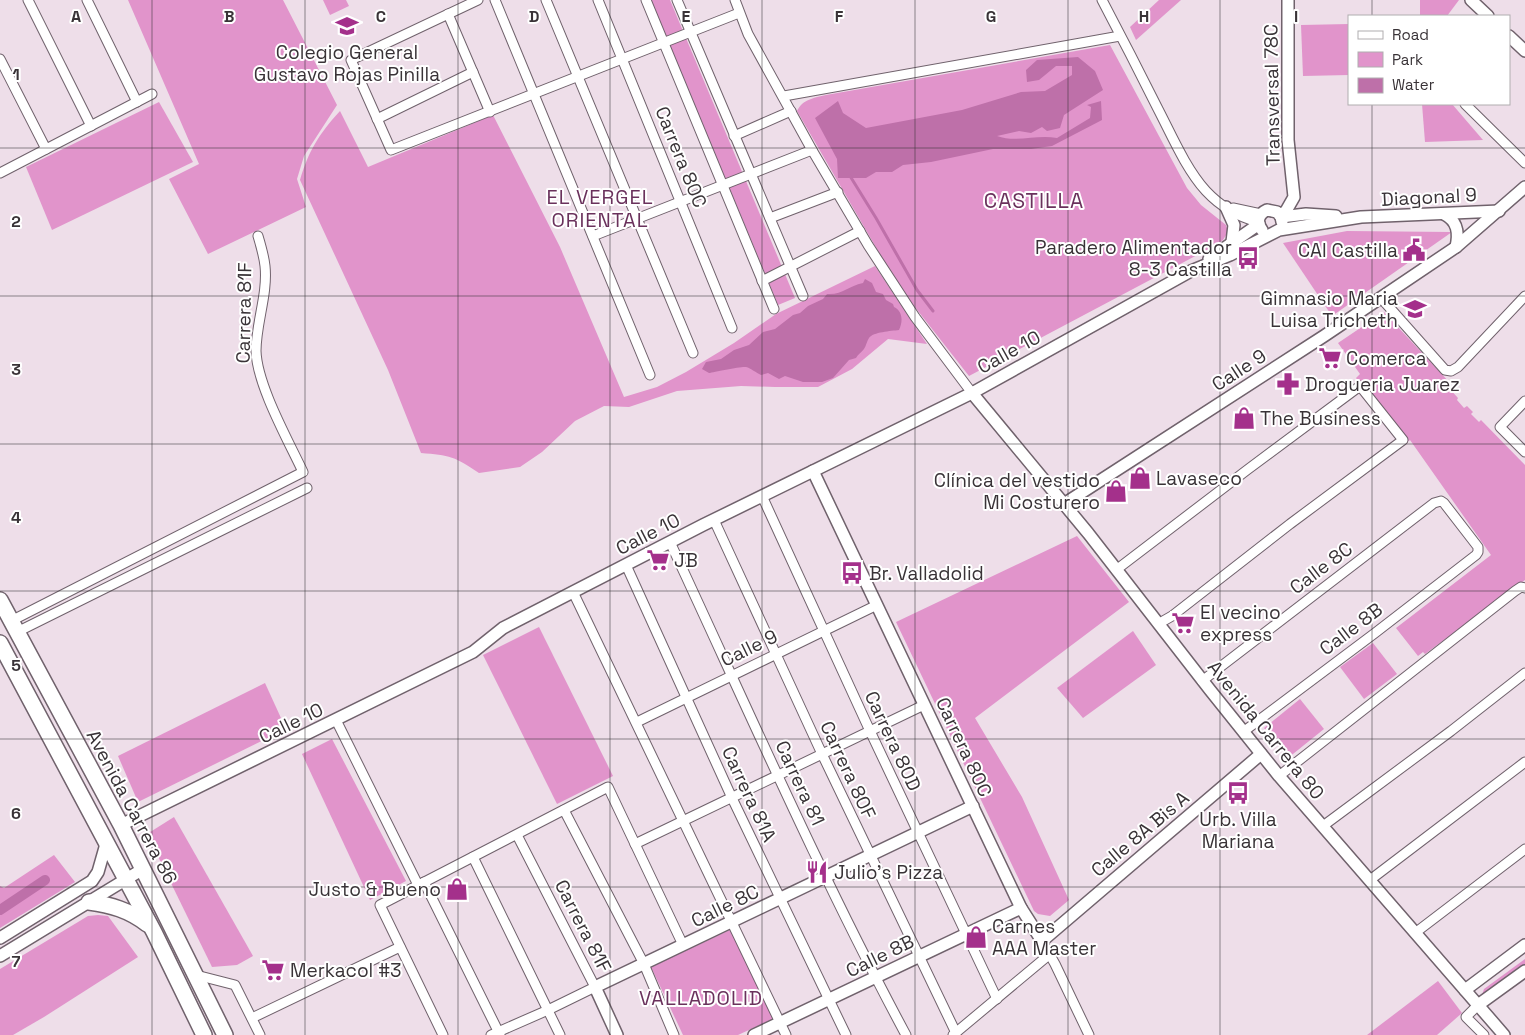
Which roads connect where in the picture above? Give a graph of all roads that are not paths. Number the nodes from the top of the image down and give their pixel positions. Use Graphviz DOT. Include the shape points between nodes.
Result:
graph roads {
  1 [pos="28,0"];
  2 [pos="87,0"];
  3 [pos="478,0"];
  4 [pos="495,0"];
  5 [pos="546,0"];
  6 [pos="598,0"];
  7 [pos="646,0"];
  8 [pos="677,0"];
  9 [pos="735,0"];
  10 [pos="1102,0"];
  11 [pos="1288,0"];
  12 [pos="1471,0"];
  13 [pos="740,13"];
  14 [pos="448,14"];
  15 [pos="1487,15"];
  16 [pos="691,32"];
  17 [pos="1120,36"];
  18 [pos="1510,37"];
  19 [pos="664,43"];
  20 [pos="1525,51"];
  21 [pos="0,59"];
  22 [pos="622,59"];
  23 [pos="473,72"];
  24 [pos="578,77"];
  25 [pos="152,94"];
  26 [pos="534,94"];
  27 [pos="784,96"];
  28 [pos="137,102"];
  29 [pos="1466,105"];
  30 [pos="791,111"];
  31 [pos="490,112"];
  32 [pos="377,119"];
  33 [pos="91,126"];
  34 [pos="734,136"];
  35 [pos="46,149"];
  36 [pos="812,150"];
  37 [pos="1525,163"];
  38 [pos="1,171"];
  39 [pos="751,174"];
  40 [pos="722,185"];
  41 [pos="1525,187"];
  42 [pos="838,192"];
  43 [pos="1293,193"];
  44 [pos="681,202"];
  45 [pos="1224,206"];
  46 [pos="1499,210"];
  47 [pos="1279,214"];
  48 [pos="1306,214"];
  49 [pos="1444,214"];
  50 [pos="770,218"];
  51 [pos="1361,218"];
  52 [pos="637,219"];
  53 [pos="1259,220"];
  54 [pos="860,231"];
  55 [pos="1274,232"];
  56 [pos="258,236"];
  57 [pos="593,236"];
  58 [pos="1232,242"];
  59 [pos="1456,247"];
  60 [pos="790,267"];
  61 [pos="1191,271"];
  62 [pos="762,281"];
  63 [pos="802,296"];
  64 [pos="1525,296"];
  65 [pos="1382,298"];
  66 [pos="774,309"];
  67 [pos="732,328"];
  68 [pos="693,353"];
  69 [pos="650,375"];
  70 [pos="972,393"];
  71 [pos="1525,401"];
  72 [pos="1525,452"];
  73 [pos="814,471"];
  74 [pos="307,488"];
  75 [pos="762,496"];
  76 [pos="1438,502"];
  77 [pos="1064,504"];
  78 [pos="714,520"];
  79 [pos="670,542"];
  80 [pos="626,564"];
  81 [pos="1116,570"];
  82 [pos="1525,588"];
  83 [pos="573,592"];
  84 [pos="0,600"];
  85 [pos="877,606"];
  86 [pos="1158,624"];
  87 [pos="14,627"];
  88 [pos="824,631"];
  89 [pos="0,642"];
  90 [pos="776,654"];
  91 [pos="1525,673"];
  92 [pos="732,676"];
  93 [pos="1202,681"];
  94 [pos="686,698"];
  95 [pos="924,705"];
  96 [pos="336,720"];
  97 [pos="637,722"];
  98 [pos="870,731"];
  99 [pos="1243,732"];
  100 [pos="822,754"];
  101 [pos="1261,754"];
  102 [pos="1525,762"];
  103 [pos="778,775"];
  104 [pos="1279,776"];
  105 [pos="732,798"];
  106 [pos="972,806"];
  107 [pos="564,810"];
  108 [pos="683,821"];
  109 [pos="121,825"];
  110 [pos="1323,826"];
  111 [pos="918,832"];
  112 [pos="517,835"];
  113 [pos="106,844"];
  114 [pos="635,844"];
  115 [pos="1525,849"];
  116 [pos="871,855"];
  117 [pos="473,857"];
  118 [pos="143,869"];
  119 [pos="827,876"];
  120 [pos="126,880"];
  121 [pos="1370,880"];
  122 [pos="421,884"];
  123 [pos="780,898"];
  124 [pos="88,902"];
  125 [pos="1021,908"];
  126 [pos="732,922"];
  127 [pos="151,926"];
  128 [pos="1416,933"];
  129 [pos="966,934"];
  130 [pos="0,938"];
  131 [pos="1042,941"];
  132 [pos="683,945"];
  133 [pos="1525,945"];
  134 [pos="400,947"];
  135 [pos="1050,954"];
  136 [pos="0,956"];
  137 [pos="919,956"];
  138 [pos="644,964"];
  139 [pos="1525,971"];
  140 [pos="196,975"];
  141 [pos="875,977"];
  142 [pos="595,987"];
  143 [pos="1465,990"];
  144 [pos="997,998"];
  145 [pos="829,999"];
  146 [pos="1478,1006"];
  147 [pos="548,1010"];
  148 [pos="252,1018"];
  149 [pos="1491,1020"];
  150 [pos="780,1022"];
  151 [pos="496,1034"];
  152 [pos="955,1034"];
  153 [pos="204,1035"];
  154 [pos="225,1035"];
  155 [pos="260,1035"];
  156 [pos="443,1035"];
  157 [pos="560,1035"];
  158 [pos="617,1035"];
  159 [pos="674,1035"];
  160 [pos="754,1035"];
  161 [pos="786,1035"];
  162 [pos="846,1035"];
  163 [pos="906,1035"];
  164 [pos="1089,1035"];
  165 [pos="1485,1035"];
  166 [pos="1504,1035"];
  1 -- 33 [label="street"];
  2 -- 28 [label="street"];
  3 -- 14 [label="street"];
  4 -- 26 [label="street"];
  5 -- 24 [label="street"];
  6 -- 22 [label="street, Carrera 80C"];
  7 -- 19 [label="street"];
  8 -- 16 [label="street"];
  9 -- 13 [label="street"];
  10 -- 17 [label="street"];
  11 -- 43 [label="street, Transversal 78C" via="1288,140"];
  12 -- 15 [label="street"];
  13 -- 16 [label="street"];
  13 -- 27 [label="street" via="748,34"];
  14 -- 23 [label="street"];
  14 -- 32 [label="street" via="351,60"];
  16 -- 19 [label="street"];
  16 -- 34 [label="street"];
  17 -- 27 [label="street"];
  17 -- 45 [label="street" via="1201,185"];
  18 -- 20 [label="street"];
  19 -- 22 [label="street"];
  19 -- 40 [label="street"];
  21 -- 35 [label="street"];
  22 -- 24 [label="street"];
  22 -- 44 [label="street, Carrera 80C"];
  23 -- 31 [label="street"];
  23 -- 32 [label="street"];
  24 -- 26 [label="street"];
  24 -- 52 [label="street"];
  25 -- 28 [label="street"];
  26 -- 31 [label="street"];
  26 -- 57 [label="street"];
  27 -- 30 [label="street"];
  28 -- 33 [label="street"];
  29 -- 37 [label="street"];
  30 -- 34 [label="street"];
  30 -- 36 [label="street"];
  31 -- 32 [label="street" via="391,150"];
  33 -- 35 [label="street"];
  34 -- 39 [label="street"];
  35 -- 38 [label="street"];
  36 -- 39 [label="street"];
  36 -- 42 [label="street"];
  39 -- 40 [label="street"];
  39 -- 50 [label="street"];
  40 -- 44 [label="street"];
  40 -- 62 [label="street"];
  41 -- 46 [label="street, Calle 9"];
  42 -- 50 [label="street"];
  42 -- 54 [label="street"];
  43 -- 47 [label="street" via="1286,211"];
  43 -- 48 [label="street"];
  44 -- 52 [label="street"];
  44 -- 67 [label="street, Carrera 80C"];
  45 -- 53 [label="street" via="1240,216"];
  45 -- 58 [label="street" via="1234,225"];
  46 -- 49 [label="street, Diagonal 9"];
  46 -- 59 [label="street, Calle 9"];
  47 -- 48 [label="street, Diagonal 9"];
  47 -- 53 [label="street" via="1267,210"];
  47 -- 55 [label="street" via="1282,224"];
  48 -- 51 [label="street, Diagonal 9"];
  49 -- 51 [label="street, Diagonal 9"];
  49 -- 59 [label="street" via="1456,225"];
  50 -- 60 [label="street"];
  51 -- 55 [label="street, Diagonal 9"];
  52 -- 57 [label="street"];
  52 -- 68 [label="street"];
  53 -- 55 [label="street" via="1261,229"];
  53 -- 58 [label="street, Calle 10"];
  54 -- 60 [label="street"];
  54 -- 70 [label="street" via="915,318"];
  55 -- 61 [label="street, Calle 10"];
  56 -- 87 [label="street, Carrera 81F" via="265,267 257,363 261,379 303,472"];
  57 -- 69 [label="street"];
  58 -- 61 [label="street, Calle 10"];
  59 -- 65 [label="street, Calle 9"];
  60 -- 62 [label="street"];
  60 -- 63 [label="street"];
  61 -- 70 [label="street, Calle 10"];
  62 -- 66 [label="street"];
  64 -- 65 [label="street" via="1451,371 1445,370"];
  65 -- 77 [label="street, Calle 9"];
  70 -- 73 [label="street, Calle 10"];
  70 -- 77 [label="street, Avenida Carrera 80"];
  71 -- 72 [label="street" via="1500,427"];
  73 -- 75 [label="street, Calle 10"];
  73 -- 85 [label="street, Carrera 80C"];
  74 -- 87 [label="street"];
  75 -- 78 [label="street, Calle 10"];
  75 -- 88 [label="street, Carrera 80D"];
  76 -- 93 [label="street, Calle 8C"];
  76 -- 99 [label="street, Calle 8B" via="1444,504 1478,547 1478,552"];
  77 -- 81 [label="street, Avenida Carrera 80"];
  78 -- 79 [label="street, Calle 10"];
  78 -- 90 [label="street, Carrera 80F"];
  79 -- 80 [label="street, Calle 10"];
  79 -- 92 [label="street, Carrera 81"];
  80 -- 83 [label="street, Calle 10"];
  80 -- 94 [label="street, Carrera 81A"];
  81 -- 86 [label="street, Avenida Carrera 80"];
  81 -- 86 [label="street" via="1360,386 1403,440"];
  82 -- 104 [label="street" via="1515,591"];
  83 -- 96 [label="street, Calle 10" via="503,628 473,652"];
  83 -- 97 [label="street"];
  84 -- 87 [label="main road, Avenida Carrera 86"];
  85 -- 88 [label="street, Calle 9"];
  85 -- 95 [label="street, Carrera 80C"];
  86 -- 93 [label="street, Avenida Carrera 80"];
  87 -- 109 [label="main road, Avenida Carrera 86"];
  88 -- 90 [label="street, Calle 9"];
  88 -- 98 [label="street, Carrera 80D"];
  89 -- 113 [label="main road"];
  90 -- 92 [label="street, Calle 9"];
  90 -- 100 [label="street, Carrera 80F"];
  91 -- 110 [label="street"];
  92 -- 94 [label="street, Calle 9"];
  92 -- 103 [label="street, Carrera 81"];
  93 -- 99 [label="street, Avenida Carrera 80"];
  94 -- 97 [label="street, Calle 9"];
  94 -- 105 [label="street, Carrera 81A"];
  95 -- 98 [label="street"];
  95 -- 106 [label="street, Carrera 80C"];
  96 -- 109 [label="street, Calle 10"];
  96 -- 122 [label="street"];
  97 -- 108 [label="street"];
  98 -- 100 [label="street"];
  98 -- 111 [label="street, Carrera 80D"];
  99 -- 101 [label="street, Avenida Carrera 80"];
  100 -- 103 [label="street"];
  100 -- 116 [label="street, Carrera 80F"];
  101 -- 104 [label="street, Avenida Carrera 80"];
  101 -- 131 [label="street, Calle 8A Bis A"];
  102 -- 121 [label="street"];
  103 -- 105 [label="street"];
  103 -- 119 [label="street, Carrera 81"];
  104 -- 110 [label="street, Avenida Carrera 80"];
  105 -- 108 [label="street"];
  105 -- 123 [label="street, Carrera 81A"];
  106 -- 111 [label="street, Calle 8C"];
  106 -- 125 [label="street, Carrera 80C"];
  107 -- 112 [label="street"];
  107 -- 114 [label="street" via="608,787"];
  107 -- 138 [label="street"];
  108 -- 114 [label="street"];
  108 -- 126 [label="street"];
  109 -- 118 [label="main road, Avenida Carrera 86"];
  110 -- 121 [label="street, Avenida Carrera 80"];
  111 -- 116 [label="street, Calle 8C"];
  111 -- 129 [label="street, Carrera 80D"];
  112 -- 117 [label="street"];
  112 -- 142 [label="street, Carrera 81F"];
  113 -- 120 [label="main road"];
  113 -- 130 [label="street" via="92,881"];
  114 -- 132 [label="street"];
  115 -- 128 [label="street"];
  116 -- 119 [label="street, Calle 8C"];
  116 -- 137 [label="street, Carrera 80F"];
  117 -- 122 [label="street"];
  117 -- 147 [label="street"];
  118 -- 120 [label="street"];
  118 -- 140 [label="main road, Avenida Carrera 86"];
  119 -- 123 [label="street, Calle 8C"];
  119 -- 141 [label="street, Carrera 81"];
  120 -- 124 [label="street"];
  120 -- 127 [label="main road"];
  121 -- 128 [label="street, Avenida Carrera 80"];
  122 -- 134 [label="street" via="380,905"];
  122 -- 151 [label="street"];
  123 -- 126 [label="street, Calle 8C"];
  123 -- 145 [label="street, Carrera 81A"];
  124 -- 127 [label="main road" via="120,908"];
  124 -- 136 [label="street"];
  125 -- 129 [label="street, Calle 8B"];
  125 -- 131 [label="street, Carrera 80C"];
  126 -- 132 [label="street, Calle 8C"];
  126 -- 150 [label="street"];
  127 -- 153 [label="main road"];
  128 -- 143 [label="street, Avenida Carrera 80"];
  129 -- 137 [label="street, Calle 8B"];
  129 -- 144 [label="street, Carrera 80D"];
  131 -- 135 [label="street, Carrera 80C"];
  132 -- 138 [label="street, Calle 8C"];
  133 -- 143 [label="street"];
  134 -- 148 [label="street"];
  134 -- 156 [label="street"];
  135 -- 144 [label="street"];
  135 -- 164 [label="street, Carrera 80C"];
  137 -- 141 [label="street, Calle 8B"];
  137 -- 152 [label="street, Carrera 80F"];
  138 -- 142 [label="street, Calle 8C"];
  138 -- 159 [label="street"];
  139 -- 146 [label="street"];
  140 -- 148 [label="street" via="235,985"];
  140 -- 154 [label="main road, Avenida Carrera 86"];
  141 -- 145 [label="street, Calle 8B"];
  141 -- 163 [label="street, Carrera 81"];
  142 -- 147 [label="street, Calle 8C"];
  142 -- 158 [label="street, Carrera 81F"];
  143 -- 146 [label="street, Avenida Carrera 80"];
  144 -- 152 [label="street"];
  145 -- 150 [label="street, Calle 8B"];
  145 -- 162 [label="street, Carrera 81A"];
  146 -- 149 [label="street, Avenida Carrera 80"];
  146 -- 165 [label="street" via="1466,1016"];
  147 -- 151 [label="street, Calle 8C"];
  147 -- 157 [label="street"];
  148 -- 155 [label="street"];
  149 -- 165 [label="street"];
  149 -- 166 [label="street, Avenida Carrera 80"];
  150 -- 160 [label="street, Calle 8B"];
  150 -- 161 [label="street"];
}
